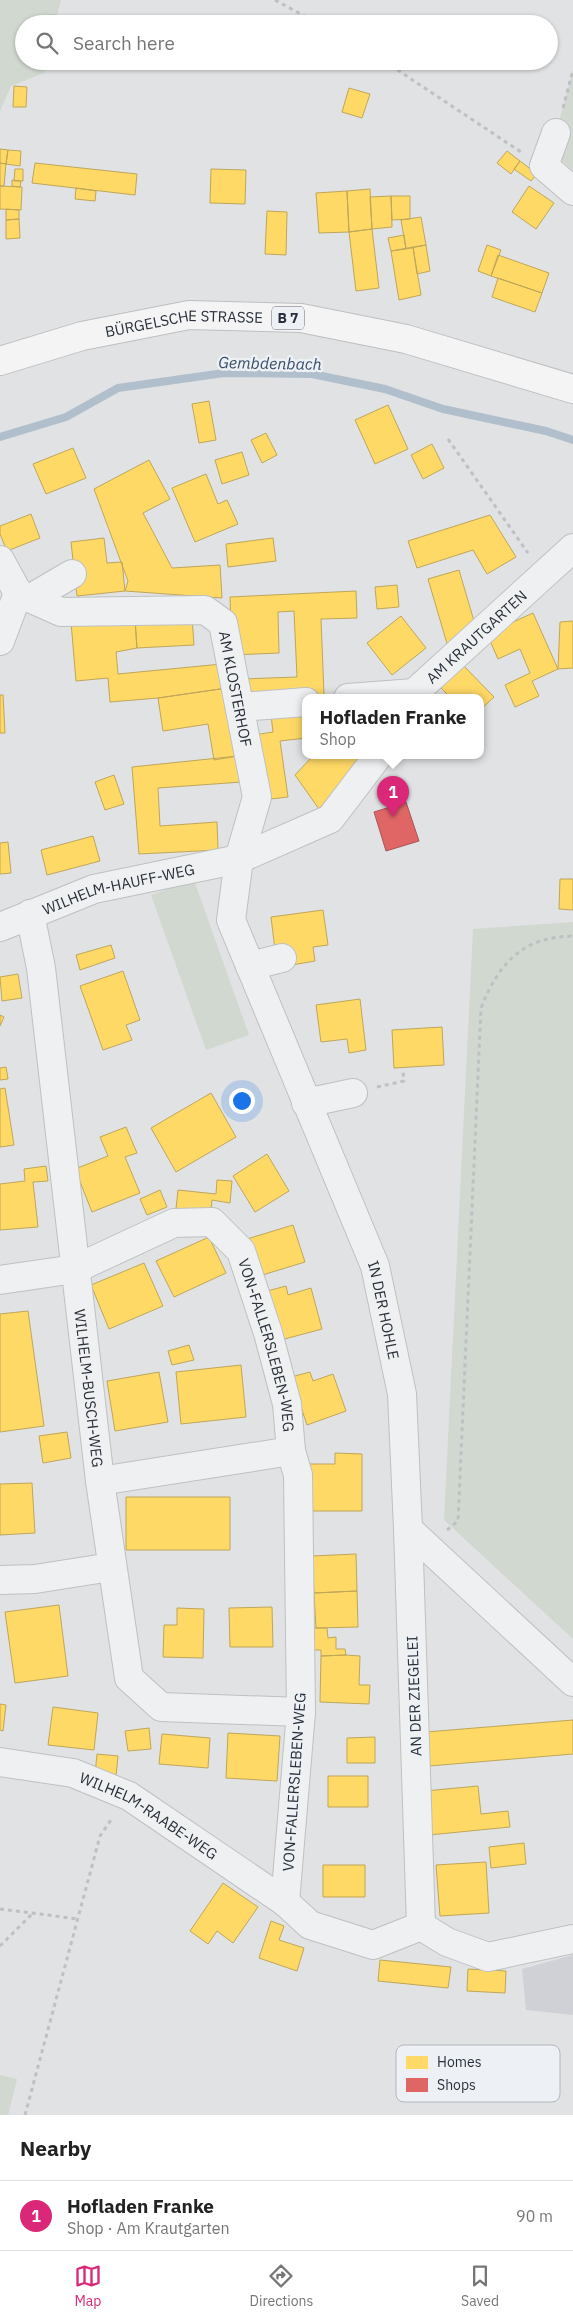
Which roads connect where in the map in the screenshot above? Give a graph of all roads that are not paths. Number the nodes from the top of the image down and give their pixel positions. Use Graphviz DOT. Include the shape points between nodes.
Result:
graph roads {
  1 [pos="556,133"];
  2 [pos="573,191"];
  3 [pos="0,361"];
  4 [pos="573,389"];
  5 [pos="573,548"];
  6 [pos="0,560"];
  7 [pos="72,574"];
  8 [pos="24,596"];
  9 [pos="0,641"];
  10 [pos="415,694"];
  11 [pos="302,702"];
  12 [pos="240,707"];
  13 [pos="376,759"];
  14 [pos="239,859"];
  15 [pos="30,914"];
  16 [pos="0,927"];
  17 [pos="282,958"];
  18 [pos="250,966"];
  19 [pos="353,1093"];
  20 [pos="306,1103"];
  21 [pos="75,1269"];
  22 [pos="0,1280"];
  23 [pos="291,1451"];
  24 [pos="100,1481"];
  25 [pos="408,1529"];
  26 [pos="111,1567"];
  27 [pos="0,1580"];
  28 [pos="573,1682"];
  29 [pos="302,1712"];
  30 [pos="0,1762"];
  31 [pos="285,1902"];
  32 [pos="421,1926"];
  33 [pos="573,1939"];
  1 -- 2 [label="street" via="544,166"];
  3 -- 4 [label="main road, BÜRGELSCHE STRASSE / B 7" via="82,336 189,315 301,318 406,339"];
  5 -- 10 [label="street, AM KRAUTGARTEN"];
  6 -- 8 [label="street"];
  7 -- 8 [label="street"];
  8 -- 9 [label="street"];
  8 -- 12 [label="street, AM KLOSTERHOF" via="62,612 204,610 223,622"];
  11 -- 12 [label="street"];
  12 -- 14 [label="street, AM KLOSTERHOF" via="257,797"];
  13 -- 14 [label="street" via="330,819"];
  14 -- 15 [label="street, WILHELM-HAUFF-WEG" via="94,889"];
  14 -- 18 [label="street, IN DER HOHLE" via="231,920"];
  15 -- 16 [label="street, WILHELM-HAUFF-WEG"];
  15 -- 21 [label="street, WILHELM-BUSCH-WEG" via="40,968"];
  17 -- 18 [label="street"];
  18 -- 20 [label="street, IN DER HOHLE"];
  19 -- 20 [label="street"];
  20 -- 25 [label="street, IN DER HOHLE" via="375,1266 402,1394"];
  21 -- 22 [label="street, VON-FALLERSLEBEN-WEG"];
  21 -- 23 [label="street, VON-FALLERSLEBEN-WEG" via="174,1223 212,1222 241,1251 287,1404"];
  21 -- 24 [label="street, WILHELM-BUSCH-WEG"];
  23 -- 24 [label="street, VON-FALLERSLEBEN-WEG"];
  23 -- 29 [label="street, VON-FALLERSLEBEN-WEG" via="298,1475"];
  24 -- 26 [label="street, WILHELM-BUSCH-WEG"];
  25 -- 28 [label="street"];
  25 -- 32 [label="street, AN DER ZIEGELEI"];
  26 -- 27 [label="street" via="34,1579"];
  26 -- 29 [label="street, WILHELM-BUSCH-WEG" via="129,1678 161,1707"];
  29 -- 31 [label="street, VON-FALLERSLEBEN-WEG"];
  30 -- 31 [label="street, WILHELM-RAABE-WEG" via="72,1773 129,1796"];
  31 -- 32 [label="street" via="310,1925 373,1945"];
  32 -- 33 [label="street" via="447,1942 488,1958"];
}
